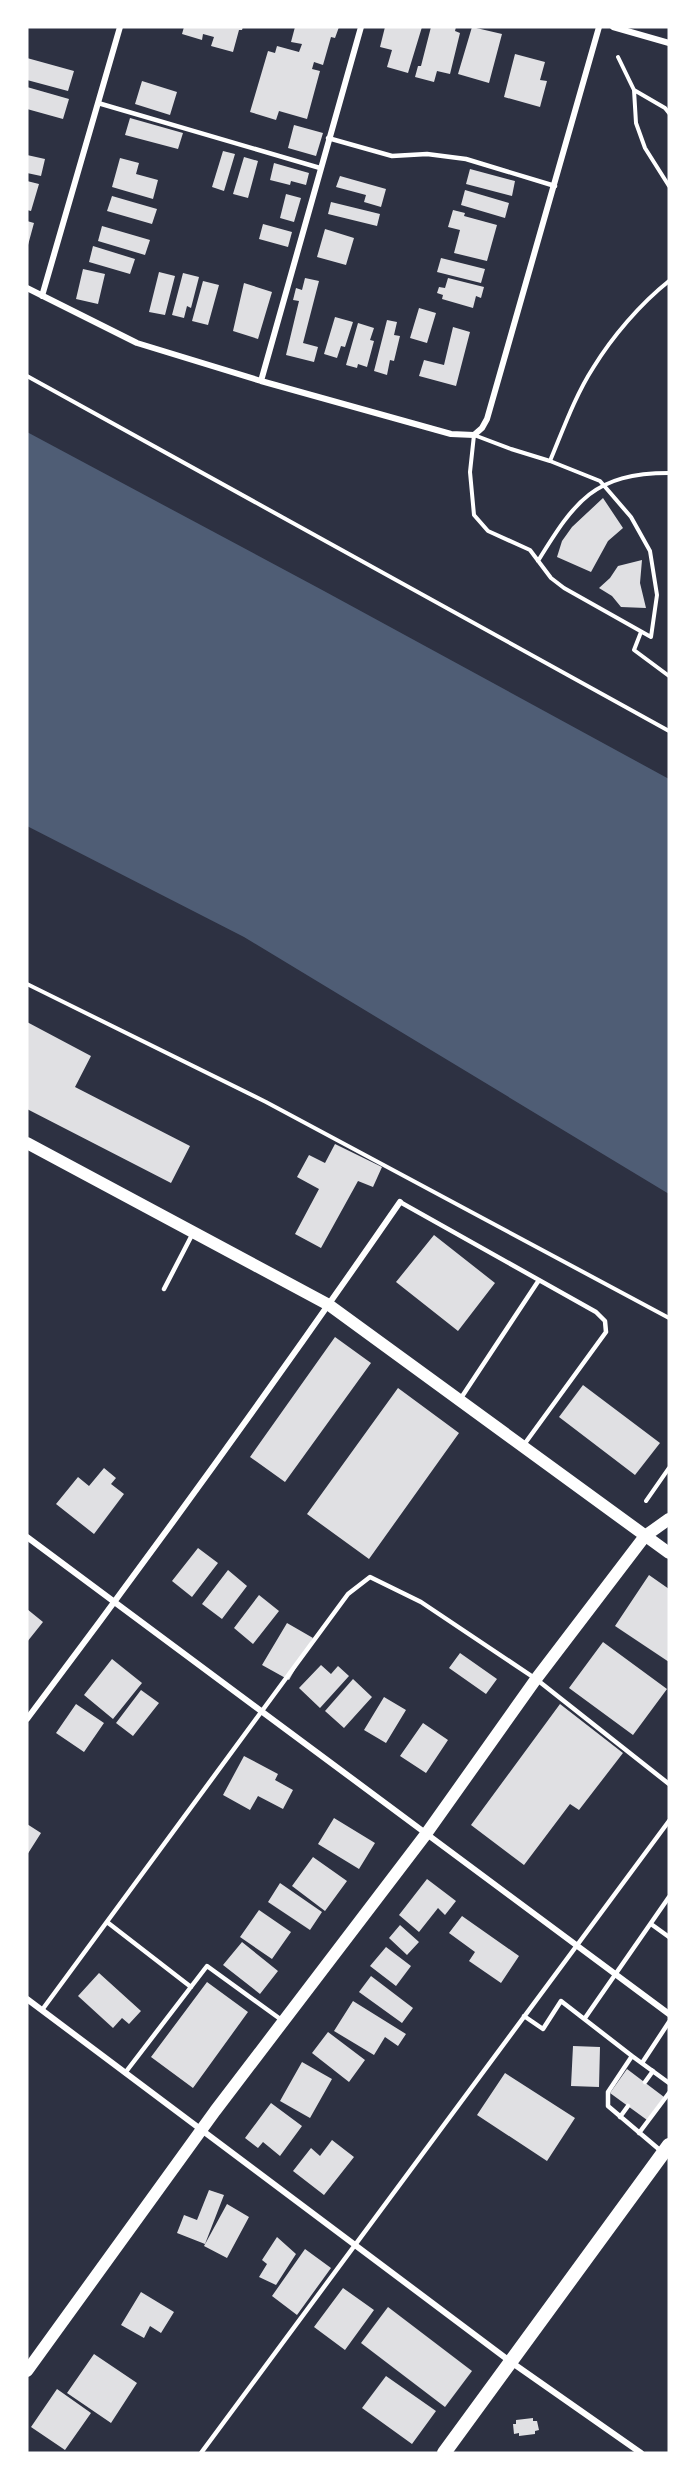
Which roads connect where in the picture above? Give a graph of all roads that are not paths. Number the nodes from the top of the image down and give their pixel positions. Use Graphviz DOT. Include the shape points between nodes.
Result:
graph roads {
  1 [pos="120,27"];
  2 [pos="361,27"];
  3 [pos="599,27"];
  4 [pos="613,27"];
  5 [pos="669,43"];
  6 [pos="97,102"];
  7 [pos="328,138"];
  8 [pos="320,168"];
  9 [pos="555,186"];
  10 [pos="27,288"];
  11 [pos="42,296"];
  12 [pos="261,381"];
  13 [pos="27,1143"];
  14 [pos="400,1202"];
  15 [pos="194,1233"];
  16 [pos="539,1280"];
  17 [pos="164,1289"];
  18 [pos="329,1305"];
  19 [pos="460,1401"];
  20 [pos="523,1446"];
  21 [pos="669,1519"];
  22 [pos="645,1536"];
  23 [pos="27,1537"];
  24 [pos="669,1553"];
  25 [pos="114,1603"];
  26 [pos="536,1679"];
  27 [pos="262,1710"];
  28 [pos="27,1719"];
  29 [pos="669,1784"];
  30 [pos="669,1821"];
  31 [pos="426,1834"];
  32 [pos="669,1897"];
  33 [pos="106,1922"];
  34 [pos="651,1924"];
  35 [pos="669,1937"];
  36 [pos="575,1946"];
  37 [pos="615,1975"];
  38 [pos="191,1987"];
  39 [pos="27,1999"];
  40 [pos="42,2010"];
  41 [pos="669,2014"];
  42 [pos="524,2016"];
  43 [pos="585,2018"];
  44 [pos="283,2021"];
  45 [pos="669,2022"];
  46 [pos="632,2056"];
  47 [pos="642,2063"];
  48 [pos="653,2071"];
  49 [pos="125,2073"];
  50 [pos="645,2082"];
  51 [pos="669,2083"];
  52 [pos="669,2093"];
  53 [pos="628,2106"];
  54 [pos="620,2117"];
  55 [pos="200,2131"];
  56 [pos="639,2133"];
  57 [pos="666,2149"];
  58 [pos="355,2246"];
  59 [pos="511,2362"];
  60 [pos="27,2371"];
  61 [pos="201,2453"];
  62 [pos="444,2453"];
  63 [pos="641,2453"];
  1 -- 6 [label="street"];
  2 -- 7 [label="street"];
  3 -- 9 [label="street"];
  4 -- 5 [label="street"];
  6 -- 8 [label="lane"];
  6 -- 11 [label="street"];
  7 -- 8 [label="street"];
  7 -- 9 [label="lane" via="392,156 427,154 466,159"];
  8 -- 12 [label="street"];
  9 -- 12 [label="street" via="487,418 474,435 451,434"];
  10 -- 11 [label="street"];
  11 -- 12 [label="street" via="137,343"];
  13 -- 15 [label="main road"];
  14 -- 16 [label="lane"];
  14 -- 18 [label="street"];
  15 -- 17 [label="lane"];
  15 -- 18 [label="main road"];
  16 -- 19 [label="lane"];
  16 -- 20 [label="lane" via="596,1312 605,1322 606,1332"];
  18 -- 19 [label="main road"];
  18 -- 25 [label="street"];
  19 -- 20 [label="main road"];
  20 -- 22 [label="main road"];
  21 -- 22 [label="main road"];
  22 -- 24 [label="main road"];
  22 -- 26 [label="main road"];
  23 -- 25 [label="street"];
  25 -- 27 [label="street"];
  25 -- 28 [label="street"];
  26 -- 27 [label="lane" via="421,1602 370,1577 348,1594"];
  26 -- 29 [label="lane"];
  26 -- 31 [label="main road"];
  27 -- 31 [label="street"];
  27 -- 33 [label="lane"];
  30 -- 36 [label="lane"];
  31 -- 36 [label="street"];
  31 -- 44 [label="main road"];
  32 -- 34 [label="lane"];
  33 -- 38 [label="lane"];
  33 -- 40 [label="lane"];
  34 -- 35 [label="lane"];
  34 -- 37 [label="lane"];
  36 -- 37 [label="street"];
  36 -- 42 [label="lane"];
  37 -- 41 [label="street"];
  37 -- 43 [label="lane"];
  38 -- 44 [label="lane" via="207,1966"];
  38 -- 49 [label="lane"];
  39 -- 40 [label="street"];
  40 -- 49 [label="street"];
  42 -- 43 [label="lane" via="543,2029 561,2001"];
  42 -- 58 [label="lane"];
  43 -- 46 [label="lane"];
  44 -- 55 [label="main road"];
  45 -- 47 [label="lane"];
  46 -- 47 [label="lane"];
  46 -- 54 [label="lane" via="608,2092 608,2106"];
  47 -- 48 [label="lane"];
  48 -- 50 [label="lane"];
  48 -- 51 [label="lane"];
  49 -- 55 [label="street"];
  52 -- 56 [label="lane"];
  53 -- 54 [label="lane"];
  54 -- 56 [label="lane"];
  55 -- 58 [label="street"];
  55 -- 60 [label="main road"];
  56 -- 57 [label="lane"];
  57 -- 59 [label="main road"];
  58 -- 59 [label="street"];
  58 -- 61 [label="lane"];
  59 -- 62 [label="main road"];
  59 -- 63 [label="street"];
}
